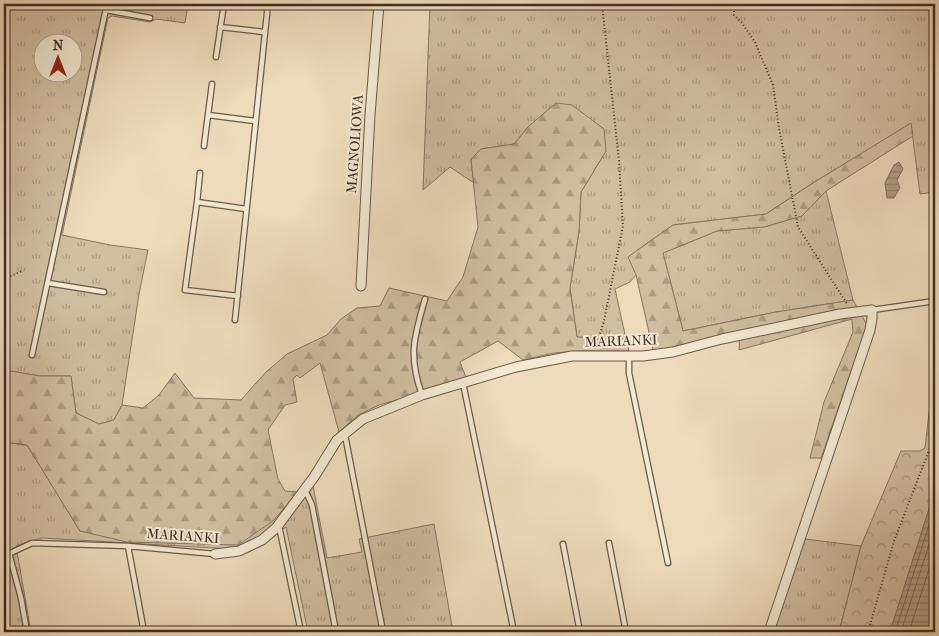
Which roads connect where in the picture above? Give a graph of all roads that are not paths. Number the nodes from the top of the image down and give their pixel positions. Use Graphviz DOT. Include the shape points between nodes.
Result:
graph roads {
  1 [pos="107,4"];
  2 [pos="224,4"];
  3 [pos="268,4"];
  4 [pos="379,4"];
  5 [pos="106,10"];
  6 [pos="150,18"];
  7 [pos="220,27"];
  8 [pos="264,32"];
  9 [pos="216,57"];
  10 [pos="212,84"];
  11 [pos="208,115"];
  12 [pos="255,121"];
  13 [pos="204,146"];
  14 [pos="200,173"];
  15 [pos="196,202"];
  16 [pos="246,209"];
  17 [pos="48,283"];
  18 [pos="360,286"];
  19 [pos="104,292"];
  20 [pos="238,296"];
  21 [pos="425,299"];
  22 [pos="935,301"];
  23 [pos="872,310"];
  24 [pos="235,320"];
  25 [pos="32,355"];
  26 [pos="629,356"];
  27 [pos="463,382"];
  28 [pos="422,395"];
  29 [pos="344,434"];
  30 [pos="305,490"];
  31 [pos="278,525"];
  32 [pos="609,543"];
  33 [pos="563,544"];
  34 [pos="128,546"];
  35 [pos="9,553"];
  36 [pos="215,554"];
  37 [pos="4,556"];
  38 [pos="668,563"];
  39 [pos="27,632"];
  40 [pos="144,632"];
  41 [pos="301,632"];
  42 [pos="336,632"];
  43 [pos="382,632"];
  44 [pos="514,632"];
  45 [pos="580,632"];
  46 [pos="626,632"];
  47 [pos="769,632"];
  1 -- 5 [label="lane"];
  2 -- 7 [label="lane"];
  3 -- 8 [label="lane"];
  4 -- 18 [label="street, MAGNOLIOWA"];
  5 -- 6 [label="lane"];
  5 -- 17 [label="lane"];
  7 -- 8 [label="lane"];
  7 -- 9 [label="lane"];
  8 -- 12 [label="lane"];
  10 -- 11 [label="lane"];
  11 -- 12 [label="lane"];
  11 -- 13 [label="lane"];
  12 -- 16 [label="lane"];
  14 -- 15 [label="lane"];
  15 -- 16 [label="lane"];
  15 -- 20 [label="lane" via="185,290"];
  16 -- 20 [label="lane"];
  17 -- 19 [label="lane"];
  17 -- 25 [label="lane"];
  20 -- 24 [label="lane"];
  21 -- 28 [label="lane" via="413,349 415,375"];
  22 -- 23 [label="lane"];
  23 -- 26 [label="street, MARIANKI" via="722,339 673,352"];
  23 -- 47 [label="street" via="870,330"];
  26 -- 27 [label="street, MARIANKI" via="572,356"];
  26 -- 38 [label="lane" via="632,388"];
  27 -- 28 [label="street, MARIANKI"];
  27 -- 44 [label="lane"];
  28 -- 29 [label="street, MARIANKI" via="363,419"];
  29 -- 30 [label="street, MARIANKI"];
  29 -- 43 [label="lane"];
  30 -- 31 [label="street, MARIANKI"];
  30 -- 42 [label="lane" via="312,506"];
  31 -- 36 [label="street, MARIANKI" via="262,540 240,551"];
  31 -- 41 [label="lane"];
  32 -- 46 [label="lane"];
  33 -- 45 [label="lane"];
  34 -- 35 [label="lane, MARIANKI" via="32,543"];
  34 -- 36 [label="lane, MARIANKI"];
  34 -- 40 [label="lane, MARIANKI"];
  35 -- 37 [label="lane, MARIANKI"];
  35 -- 39 [label="lane"];
}
